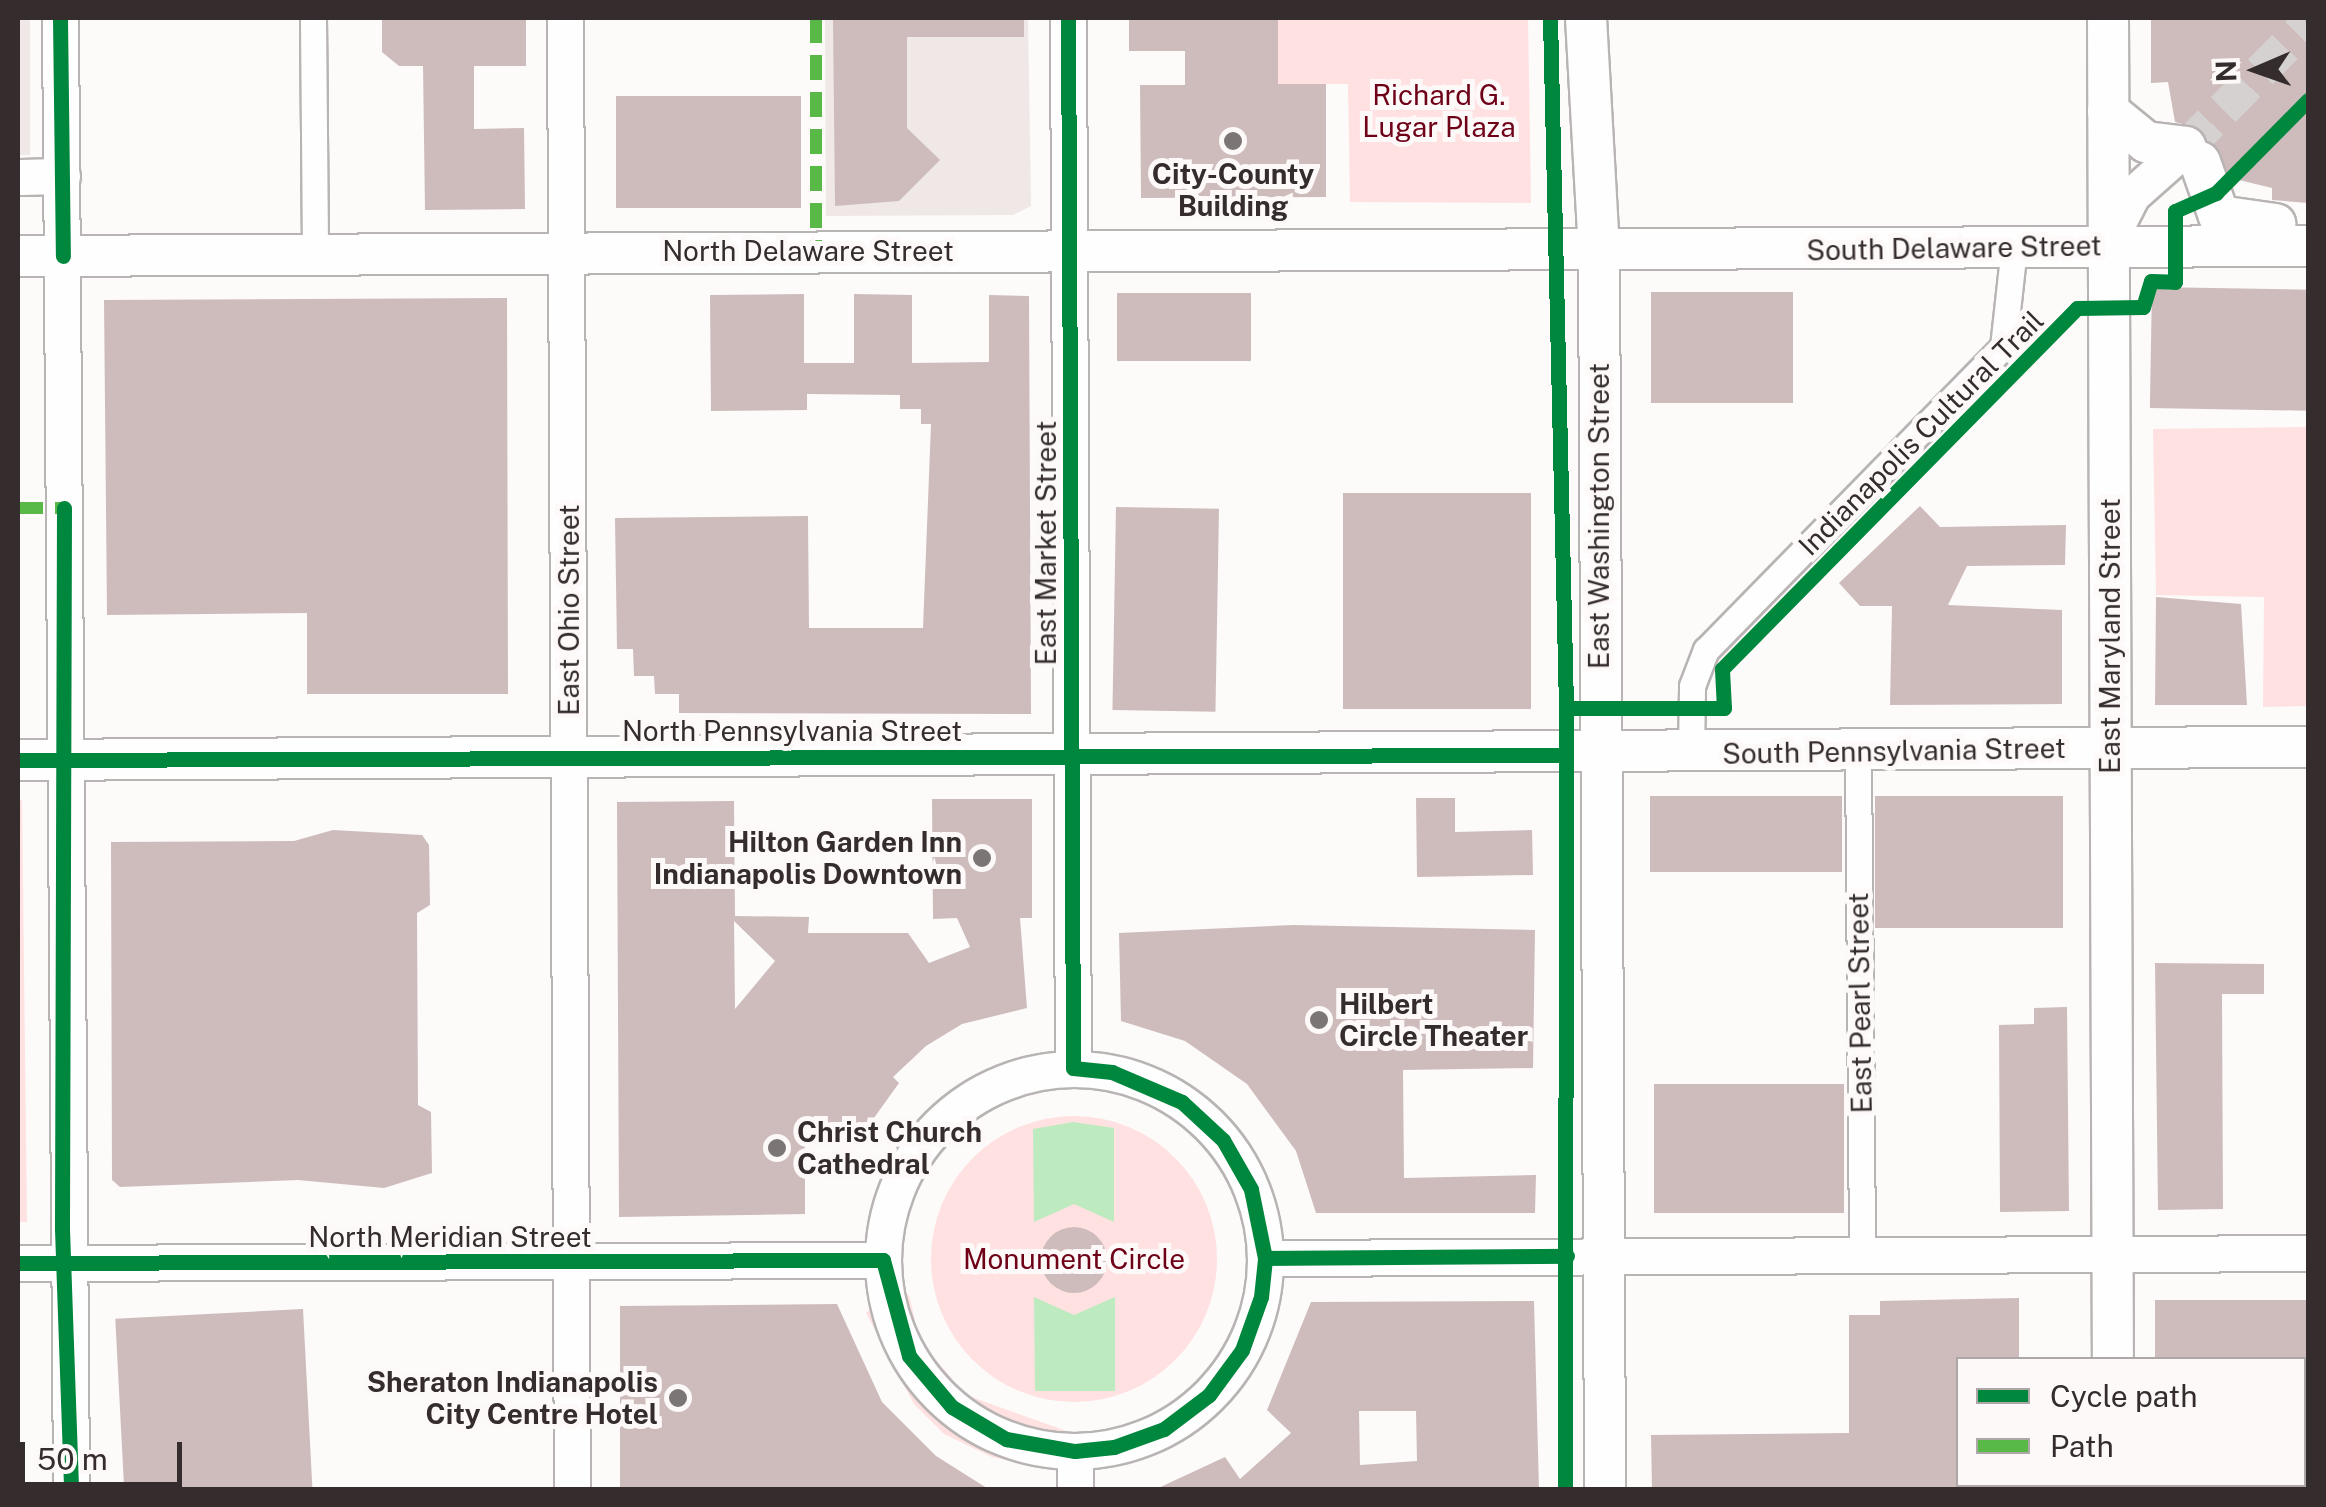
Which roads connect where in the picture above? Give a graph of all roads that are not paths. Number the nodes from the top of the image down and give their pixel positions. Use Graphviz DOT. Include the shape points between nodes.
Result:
graph roads {
  1 [pos="60,18"];
  2 [pos="313,18"];
  3 [pos="564,18"];
  4 [pos="1068,18"];
  5 [pos="1586,18"];
  6 [pos="2108,18"];
  7 [pos="2108,111"];
  8 [pos="2193,155"];
  9 [pos="62,176"];
  10 [pos="18,177"];
  11 [pos="2308,225"];
  12 [pos="2107,245"];
  13 [pos="2014,246"];
  14 [pos="2308,246"];
  15 [pos="1069,250"];
  16 [pos="1599,251"];
  17 [pos="566,252"];
  18 [pos="315,254"];
  19 [pos="18,256"];
  20 [pos="63,256"];
  21 [pos="2308,747"];
  22 [pos="2110,749"];
  23 [pos="1858,751"];
  24 [pos="1691,753"];
  25 [pos="1072,754"];
  26 [pos="1600,754"];
  27 [pos="570,757"];
  28 [pos="18,760"];
  29 [pos="60,760"];
  30 [pos="1073,1068"];
  31 [pos="2308,1253"];
  32 [pos="1862,1254"];
  33 [pos="2113,1254"];
  34 [pos="1604,1256"];
  35 [pos="1264,1258"];
  36 [pos="883,1260"];
  37 [pos="18,1262"];
  38 [pos="571,1262"];
  39 [pos="65,1264"];
  40 [pos="2114,1357"];
  41 [pos="1075,1451"];
  42 [pos="71,1490"];
  43 [pos="572,1490"];
  44 [pos="1076,1490"];
  45 [pos="1605,1490"];
  1 -- 9 [label="main road"];
  2 -- 18 [label="street"];
  3 -- 17 [label="main road, East Ohio Street"];
  4 -- 15 [label="main road, East Market Street"];
  5 -- 16 [label="main road, East Washington Street"];
  6 -- 7 [label="main road, East Maryland Street"];
  7 -- 8 [label="main road" via="2146,142"];
  7 -- 12 [label="main road, East Maryland Street"];
  8 -- 11 [label="main road" via="2207,197 2228,222"];
  8 -- 12 [label="main road" via="2132,195"];
  9 -- 10 [label="main road"];
  9 -- 20 [label="main road"];
  12 -- 13 [label="main road, South Delaware Street"];
  12 -- 14 [label="main road, South Delaware Street"];
  12 -- 22 [label="main road, East Maryland Street"];
  13 -- 16 [label="main road, South Delaware Street"];
  13 -- 24 [label="street" via="2003,347 1706,650 1692,686"];
  15 -- 16 [label="main road, North Delaware Street"];
  15 -- 17 [label="main road, North Delaware Street"];
  15 -- 25 [label="main road, East Market Street"];
  16 -- 26 [label="main road, East Washington Street"];
  17 -- 18 [label="main road, North Delaware Street"];
  17 -- 27 [label="main road, East Ohio Street"];
  18 -- 20 [label="main road, North Delaware Street"];
  19 -- 20 [label="main road, North Delaware Street"];
  20 -- 29 [label="main road"];
  21 -- 22 [label="main road, South Pennsylvania Street"];
  22 -- 23 [label="main road, South Pennsylvania Street"];
  22 -- 33 [label="main road, East Maryland Street"];
  23 -- 24 [label="main road, South Pennsylvania Street"];
  23 -- 32 [label="street, East Pearl Street"];
  24 -- 26 [label="main road, South Pennsylvania Street"];
  25 -- 26 [label="main road, North Pennsylvania Street"];
  25 -- 27 [label="main road, North Pennsylvania Street"];
  25 -- 30 [label="main road, East Market Street"];
  26 -- 34 [label="main road, East Washington Street"];
  27 -- 29 [label="main road, North Pennsylvania Street"];
  27 -- 38 [label="main road, East Ohio Street"];
  28 -- 29 [label="main road, North Pennsylvania Street"];
  29 -- 39 [label="main road"];
  30 -- 35 [label="main road" via="1146,1083 1210,1125 1251,1189"];
  30 -- 36 [label="main road" via="1001,1083 940,1123 898,1186"];
  31 -- 33 [label="main road"];
  32 -- 33 [label="main road"];
  32 -- 34 [label="main road"];
  33 -- 40 [label="main road, East Maryland Street"];
  34 -- 35 [label="main road"];
  34 -- 45 [label="main road, East Washington Street"];
  35 -- 41 [label="main road" via="1250,1332 1209,1395 1148,1436"];
  36 -- 38 [label="main road, North Meridian Street"];
  36 -- 41 [label="main road" via="895,1326 940,1395 1006,1439"];
  37 -- 39 [label="main road, North Meridian Street"];
  38 -- 39 [label="main road, North Meridian Street"];
  38 -- 43 [label="main road, East Ohio Street"];
  39 -- 42 [label="main road"];
  41 -- 44 [label="main road"];
}
